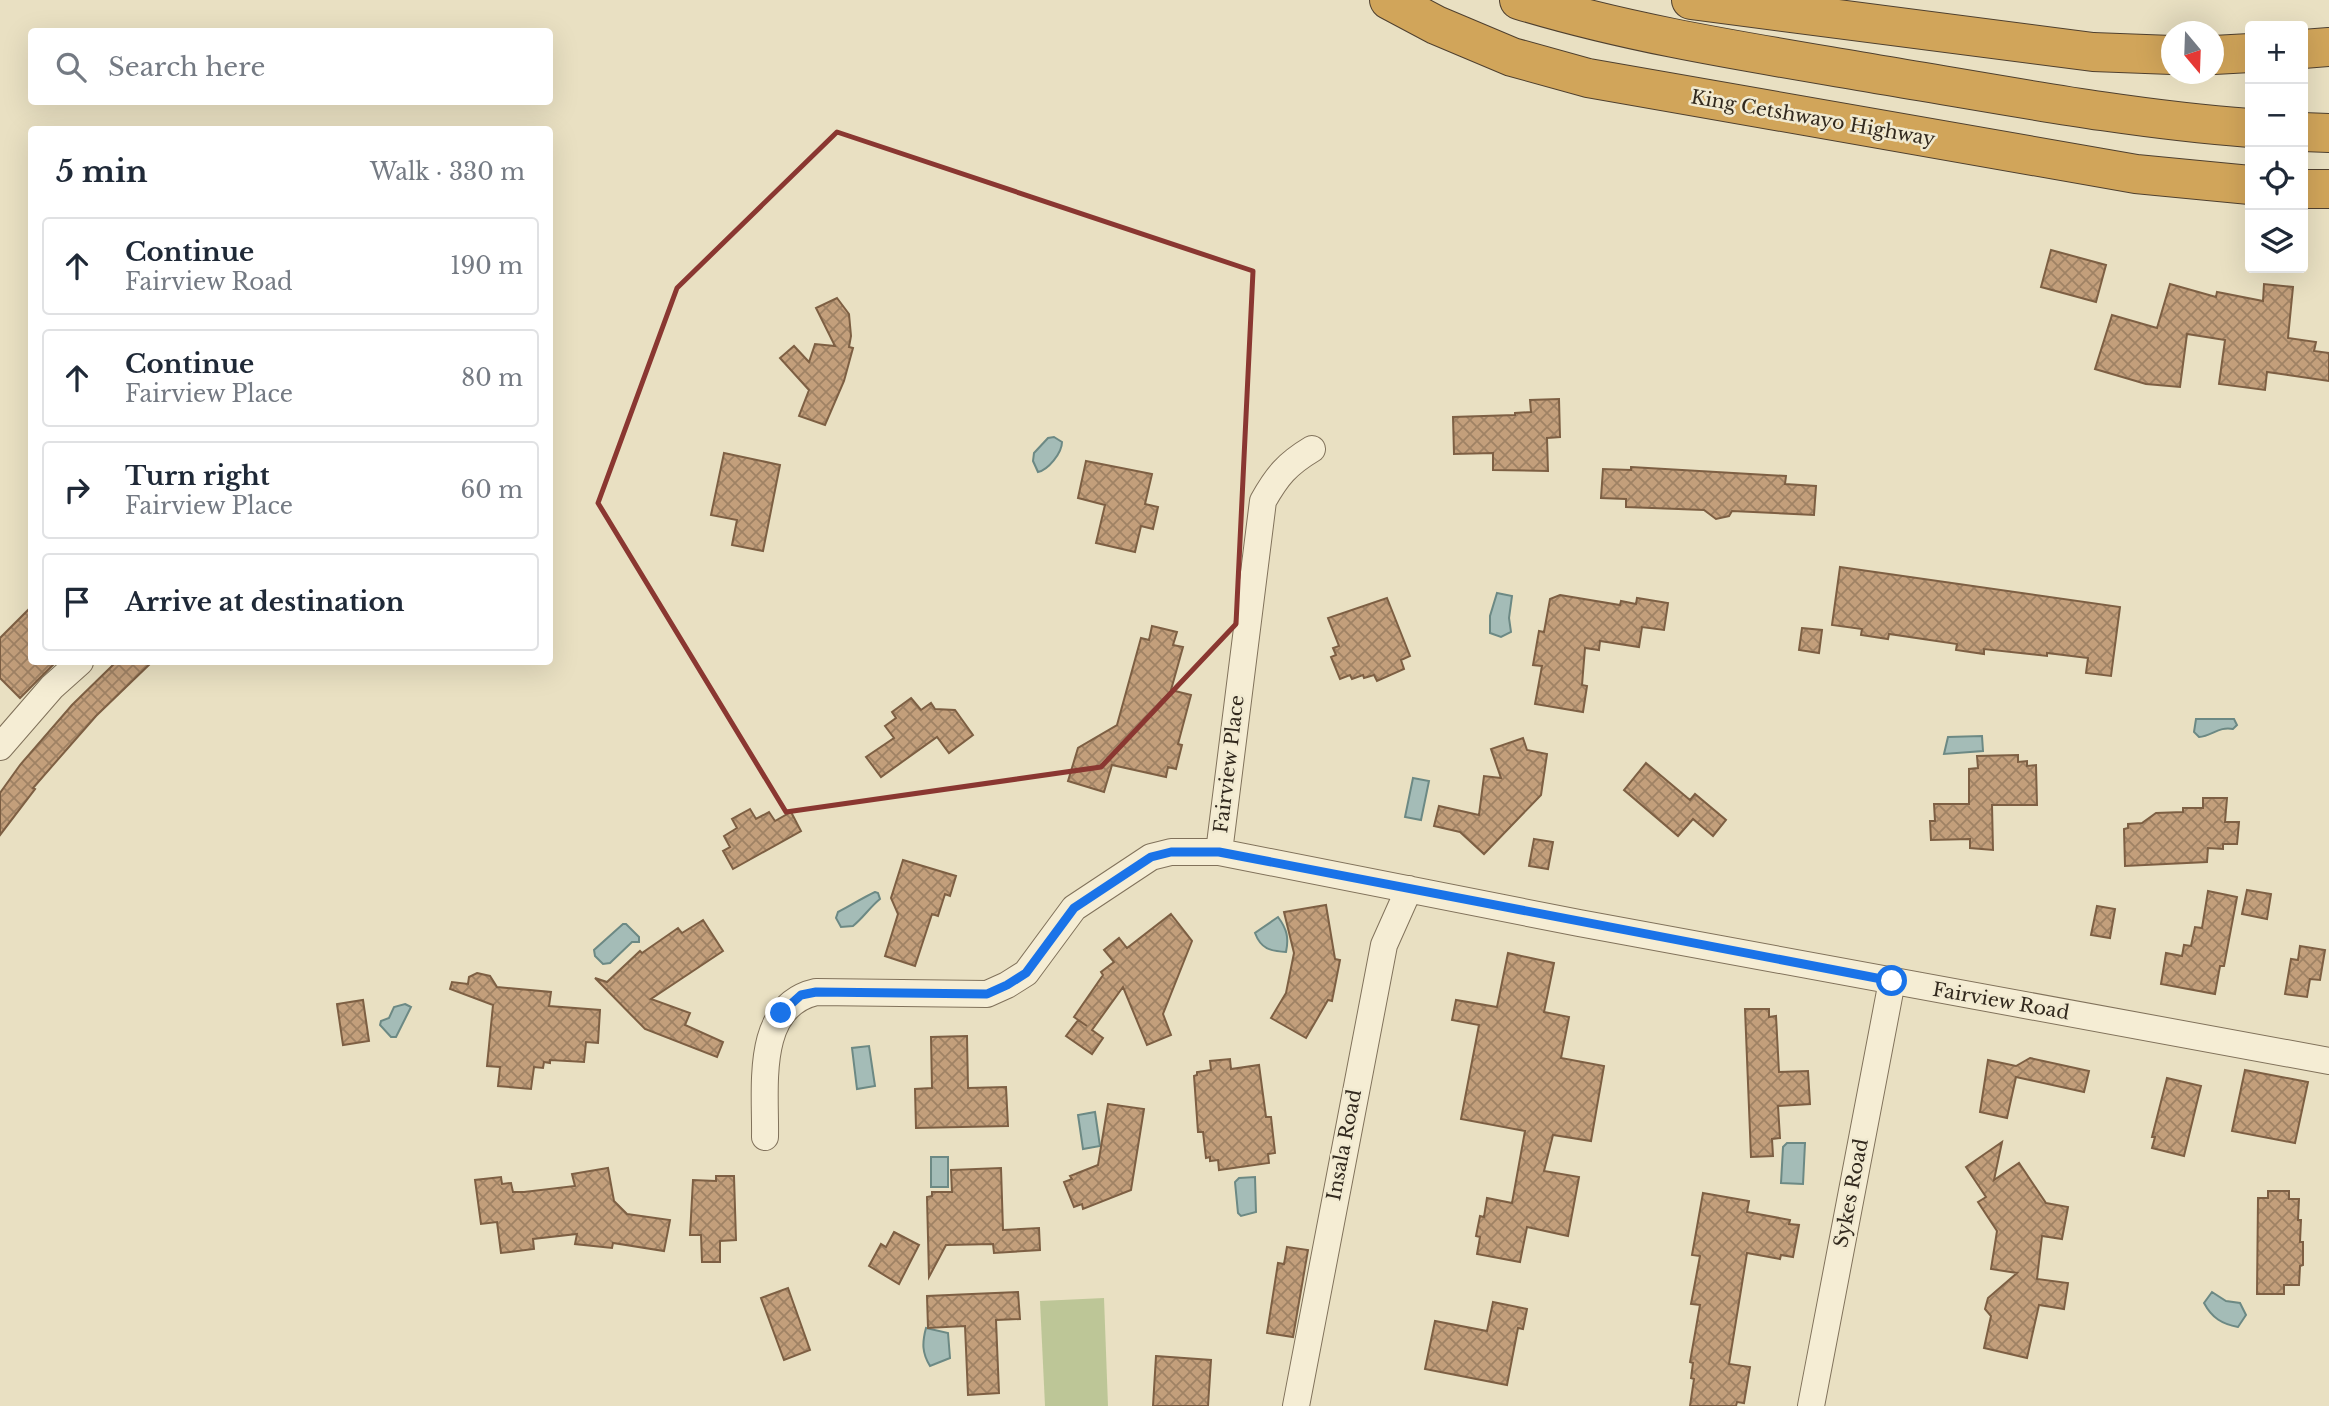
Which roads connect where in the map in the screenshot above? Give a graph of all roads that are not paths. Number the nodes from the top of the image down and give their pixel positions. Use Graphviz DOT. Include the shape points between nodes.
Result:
graph roads {
  1 [pos="1389,0"];
  2 [pos="1519,0"];
  3 [pos="1691,0"];
  4 [pos="2329,47"];
  5 [pos="2308,49"];
  6 [pos="2245,53"];
  7 [pos="2224,54"];
  8 [pos="2161,55"];
  9 [pos="2245,128"];
  10 [pos="2308,132"];
  11 [pos="2329,133"];
  12 [pos="2245,185"];
  13 [pos="2308,189"];
  14 [pos="2329,189"];
  15 [pos="1312,449"];
  16 [pos="77,665"];
  17 [pos="0,747"];
  18 [pos="1219,852"];
  19 [pos="1409,889"];
  20 [pos="1892,981"];
  21 [pos="2329,1061"];
  22 [pos="765,1138"];
  23 [pos="1296,1406"];
  24 [pos="1811,1406"];
  1 -- 12 [label="highway, King Cetshwayo Highway" via="1436,26 1512,57 1588,78 2136,174"];
  2 -- 9 [label="highway" via="1580,19 1708,45 1986,92"];
  3 -- 8 [label="highway" via="2093,52"];
  4 -- 5 [label="highway"];
  6 -- 7 [label="highway"];
  10 -- 11 [label="highway"];
  13 -- 14 [label="highway"];
  15 -- 18 [label="street, Fairview Place" via="1291,462 1263,501"];
  16 -- 17 [label="street"];
  18 -- 19 [label="street, Fairview Road"];
  18 -- 22 [label="street, Fairview Place" via="1171,852 1151,857 1074,908 1026,973 987,994 801,995 781,1013 771,1031"];
  19 -- 20 [label="street, Fairview Road"];
  19 -- 23 [label="street, Insala Road" via="1384,944"];
  20 -- 21 [label="street, Fairview Road"];
  20 -- 24 [label="street, Sykes Road"];
}
